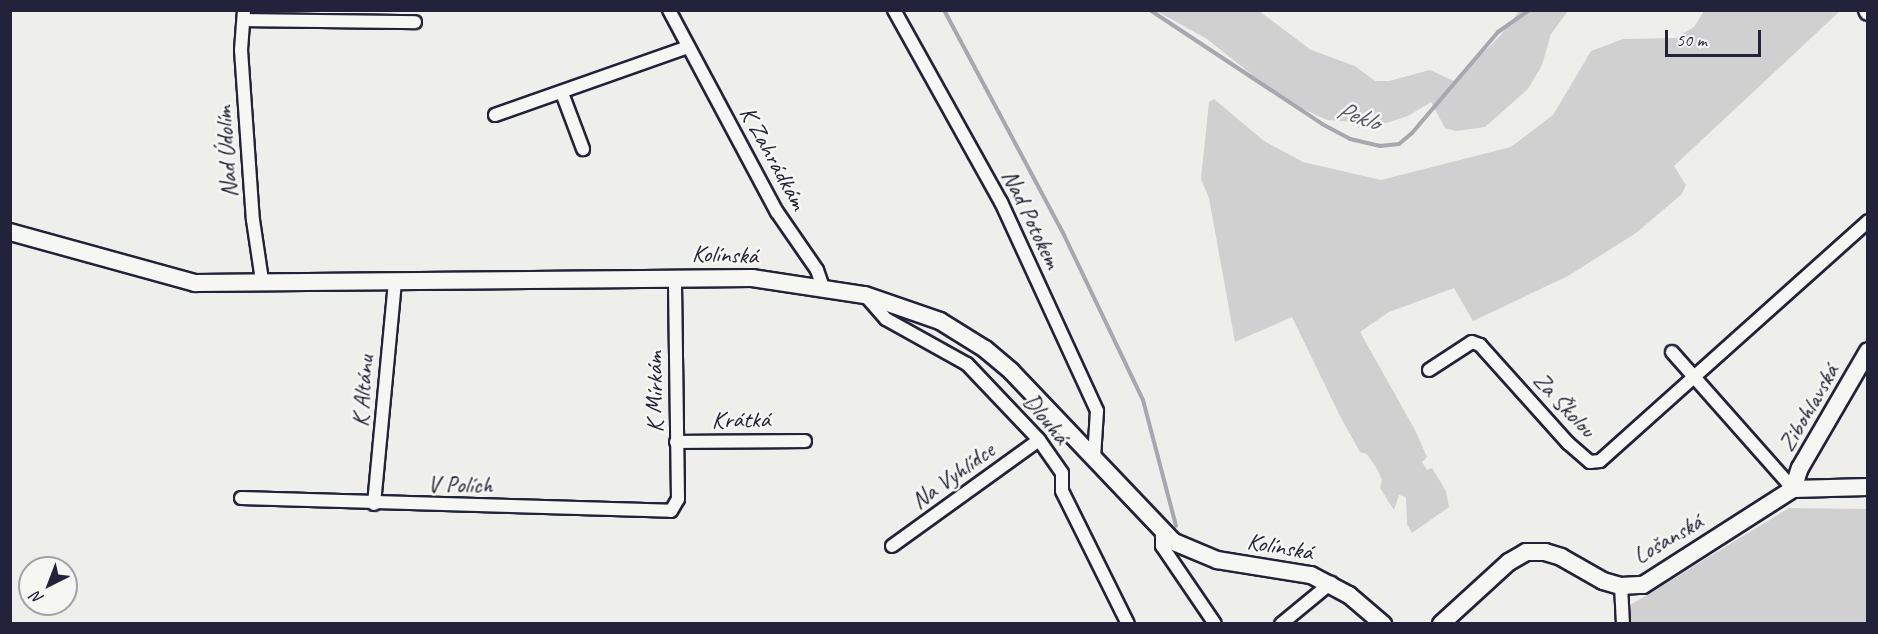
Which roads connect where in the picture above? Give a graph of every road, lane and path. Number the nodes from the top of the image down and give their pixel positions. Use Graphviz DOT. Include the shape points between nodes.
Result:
graph roads {
  1 [pos="669,10"];
  2 [pos="894,10"];
  3 [pos="244,15"];
  4 [pos="415,22"];
  5 [pos="688,47"];
  6 [pos="562,93"];
  7 [pos="495,114"];
  8 [pos="583,149"];
  9 [pos="1868,221"];
  10 [pos="10,232"];
  11 [pos="675,277"];
  12 [pos="262,280"];
  13 [pos="395,281"];
  14 [pos="823,287"];
  15 [pos="865,296"];
  16 [pos="1868,351"];
  17 [pos="1672,352"];
  18 [pos="1429,370"];
  19 [pos="1696,377"];
  20 [pos="1039,440"];
  21 [pos="806,441"];
  22 [pos="676,442"];
  23 [pos="1094,458"];
  24 [pos="1868,487"];
  25 [pos="1793,489"];
  26 [pos="240,498"];
  27 [pos="374,504"];
  28 [pos="676,506"];
  29 [pos="1161,532"];
  30 [pos="892,546"];
  31 [pos="1331,583"];
  32 [pos="1621,586"];
  33 [pos="1128,624"];
  34 [pos="1215,624"];
  35 [pos="1281,624"];
  36 [pos="1383,624"];
  37 [pos="1441,624"];
  38 [pos="1623,624"];
  1 -- 5 [label="street, K Zahrádkám"];
  2 -- 23 [label="street, Nad Potokem" via="1001,202 1092,400 1096,411"];
  3 -- 4 [label="street, Nad Údolím"];
  3 -- 12 [label="street, Nad Údolím" via="241,50 253,220"];
  5 -- 6 [label="street"];
  5 -- 14 [label="street, K Zahrádkám"];
  6 -- 7 [label="street"];
  6 -- 8 [label="street"];
  9 -- 19 [label="street, Za Školou"];
  10 -- 12 [label="street, Kolínská" via="195,283"];
  11 -- 13 [label="street, Kolínská"];
  11 -- 14 [label="street, Kolínská" via="752,278"];
  11 -- 22 [label="street, K Mírkám"];
  12 -- 13 [label="street, Kolínská"];
  13 -- 27 [label="street, K Altánu"];
  14 -- 15 [label="street, Kolínská"];
  15 -- 20 [label="street, Dlouhá" via="886,319 967,364"];
  15 -- 23 [label="street, Kolínská" via="959,330 1011,371"];
  16 -- 25 [label="street, Zibohlavská" via="1800,468"];
  17 -- 19 [label="street"];
  18 -- 19 [label="street, Za Školou" via="1472,342 1480,345 1590,462 1600,461"];
  19 -- 25 [label="street"];
  20 -- 30 [label="street, Na Vyhlídce"];
  20 -- 33 [label="street, Dlouhá" via="1062,473 1066,500"];
  21 -- 22 [label="street, Krátká"];
  22 -- 28 [label="street, K Mírkám"];
  23 -- 29 [label="street, Kolínská"];
  24 -- 25 [label="street"];
  25 -- 32 [label="street, Lošanská" via="1666,573 1644,585"];
  26 -- 27 [label="street, V Polích"];
  27 -- 28 [label="street, V Polích" via="671,511"];
  29 -- 31 [label="street, Kolínská" via="1189,550 1217,560 1290,570"];
  29 -- 34 [label="street, Kolínská" via="1162,546"];
  31 -- 35 [label="street, Kolínská"];
  31 -- 36 [label="street"];
  32 -- 37 [label="street, Lošanská" via="1553,555 1526,552 1509,562"];
  32 -- 38 [label="street"];
}
